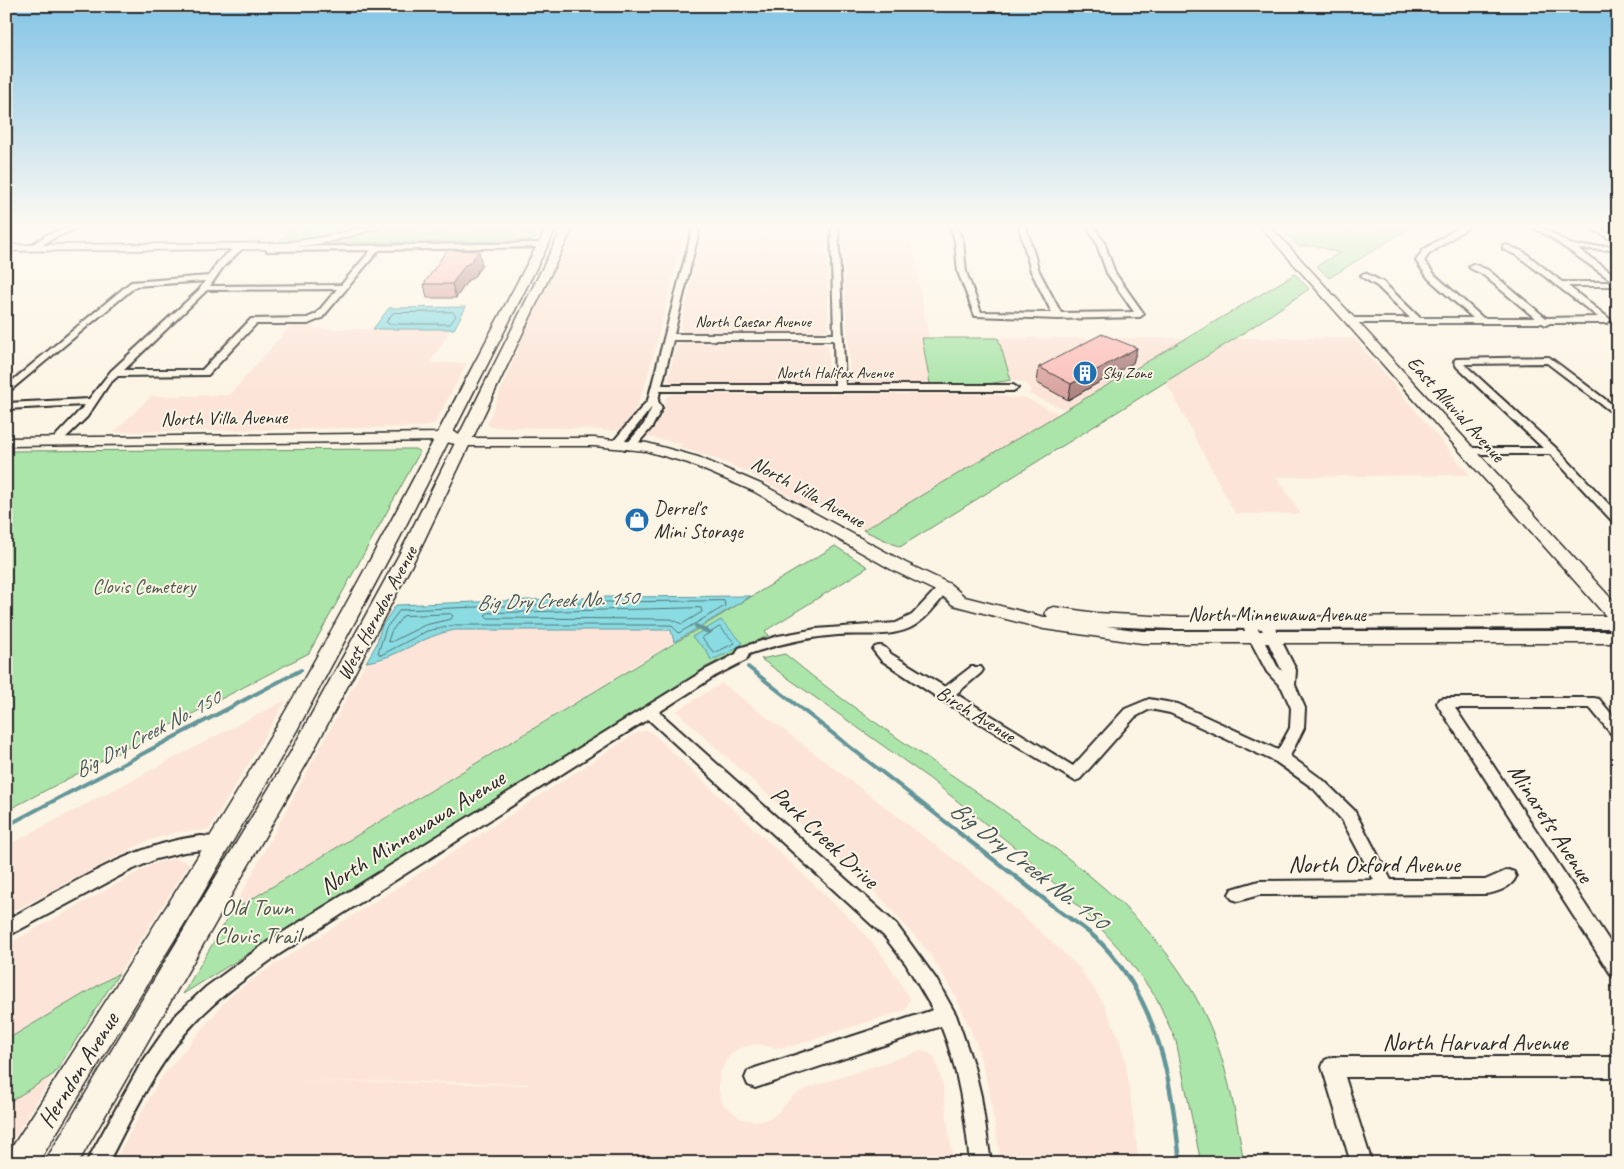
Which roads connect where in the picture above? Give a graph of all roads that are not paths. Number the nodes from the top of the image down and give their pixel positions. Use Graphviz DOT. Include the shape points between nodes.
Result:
graph roads {
  1 [pos="166,282"];
  2 [pos="210,282"];
  3 [pos="348,282"];
  4 [pos="523,282"];
  5 [pos="533,282"];
  6 [pos="540,282"];
  7 [pos="683,282"];
  8 [pos="836,282"];
  9 [pos="966,282"];
  10 [pos="1040,282"];
  11 [pos="1117,282"];
  12 [pos="1315,282"];
  13 [pos="1376,282"];
  14 [pos="1439,282"];
  15 [pos="1497,282"];
  16 [pos="1559,282"];
  17 [pos="1618,283"];
  18 [pos="1562,284"];
  19 [pos="343,287"];
  20 [pos="205,288"];
  21 [pos="528,306"];
  22 [pos="1058,316"];
  23 [pos="1350,321"];
  24 [pos="1418,321"];
  25 [pos="1481,321"];
  26 [pos="1546,322"];
  27 [pos="669,337"];
  28 [pos="838,337"];
  29 [pos="114,373"];
  30 [pos="657,388"];
  31 [pos="840,388"];
  32 [pos="1013,388"];
  33 [pos="6,391"];
  34 [pos="93,402"];
  35 [pos="6,406"];
  36 [pos="1618,414"];
  37 [pos="442,437"];
  38 [pos="466,437"];
  39 [pos="56,441"];
  40 [pos="6,442"];
  41 [pos="629,444"];
  42 [pos="1464,448"];
  43 [pos="1550,448"];
  44 [pos="1618,521"];
  45 [pos="944,588"];
  46 [pos="1618,618"];
  47 [pos="1618,622"];
  48 [pos="1261,630"];
  49 [pos="1618,637"];
  50 [pos="880,650"];
  51 [pos="976,670"];
  52 [pos="945,695"];
  53 [pos="650,712"];
  54 [pos="1618,732"];
  55 [pos="1281,758"];
  56 [pos="219,843"];
  57 [pos="1508,877"];
  58 [pos="1387,888"];
  59 [pos="1238,894"];
  60 [pos="6,929"];
  61 [pos="1618,970"];
  62 [pos="136,978"];
  63 [pos="165,987"];
  64 [pos="947,1015"];
  65 [pos="1618,1067"];
  66 [pos="755,1078"];
  67 [pos="20,1163"];
  68 [pos="60,1163"];
  69 [pos="96,1163"];
  70 [pos="981,1163"];
  71 [pos="1362,1163"];
  1 -- 33 [label="street" via="134,284"];
  2 -- 20 [label="street"];
  3 -- 19 [label="street"];
  4 -- 37 [label="main road, West Herndon Avenue"];
  5 -- 21 [label="main road"];
  6 -- 21 [label="main road, West Herndon Avenue"];
  7 -- 27 [label="street"];
  8 -- 28 [label="street"];
  9 -- 22 [label="street" via="978,314"];
  10 -- 22 [label="street"];
  11 -- 22 [label="street" via="1140,314"];
  12 -- 23 [label="main road, East Alluvial Avenue"];
  13 -- 24 [label="street"];
  14 -- 25 [label="street"];
  15 -- 26 [label="street"];
  16 -- 18 [label="street"];
  17 -- 18 [label="street"];
  18 -- 26 [label="street" via="1607,320"];
  19 -- 20 [label="street"];
  19 -- 29 [label="street" via="313,320 254,321 205,373"];
  20 -- 29 [label="street"];
  21 -- 38 [label="main road, West Herndon Avenue"];
  23 -- 24 [label="street"];
  23 -- 42 [label="main road, East Alluvial Avenue"];
  24 -- 25 [label="street"];
  25 -- 26 [label="street"];
  27 -- 28 [label="street, North Caesar Avenue"];
  27 -- 30 [label="street"];
  28 -- 31 [label="street"];
  29 -- 34 [label="street"];
  30 -- 31 [label="street, North Halifax Avenue"];
  30 -- 41 [label="street" via="653,401 658,408 655,415"];
  31 -- 32 [label="street, North Halifax Avenue"];
  34 -- 35 [label="street"];
  34 -- 39 [label="street"];
  36 -- 43 [label="street" via="1549,360 1459,361 1482,387"];
  37 -- 38 [label="main road, North Villa Avenue"];
  37 -- 39 [label="main road, North Villa Avenue"];
  37 -- 56 [label="main road, West Herndon Avenue" via="318,673"];
  38 -- 41 [label="main road, North Villa Avenue"];
  38 -- 63 [label="main road, West Herndon Avenue" via="410,551 297,761"];
  39 -- 40 [label="main road, North Villa Avenue"];
  41 -- 45 [label="main road, North Villa Avenue" via="693,460 731,475"];
  42 -- 43 [label="street"];
  42 -- 46 [label="main road, East Alluvial Avenue"];
  43 -- 44 [label="street"];
  45 -- 48 [label="main road, North Minnewawa Avenue" via="959,601 1083,630 1142,636"];
  45 -- 53 [label="street, North Minnewawa Avenue" via="913,620 897,628 828,631 776,643 773,648 750,658 741,657 710,673"];
  47 -- 48 [label="main road, North Minnewawa Avenue"];
  48 -- 49 [label="main road, North Minnewawa Avenue"];
  48 -- 55 [label="street" via="1289,670 1288,685 1298,708 1299,722"];
  50 -- 52 [label="street, Birch Avenue"];
  51 -- 52 [label="street"];
  52 -- 55 [label="street, Birch Avenue" via="1074,775 1130,713 1149,704 1173,708"];
  53 -- 64 [label="street, Park Creek Drive" via="890,930 915,961"];
  53 -- 69 [label="street, North Minnewawa Avenue" via="272,949 224,983 183,1022 164,1046"];
  54 -- 61 [label="street, Minarets Avenue" via="1594,703 1444,703"];
  55 -- 58 [label="street" via="1318,784 1348,815"];
  56 -- 60 [label="street" via="191,842 140,857"];
  56 -- 62 [label="main road, West Herndon Avenue"];
  57 -- 58 [label="street, North Oxford Avenue" via="1485,887"];
  58 -- 59 [label="street, North Oxford Avenue" via="1259,888"];
  62 -- 67 [label="main road, Herndon Avenue"];
  63 -- 68 [label="main road, Herndon Avenue"];
  64 -- 66 [label="street"];
  64 -- 70 [label="street, Park Creek Drive" via="960,1047 970,1086"];
  65 -- 71 [label="street, North Harvard Avenue" via="1332,1067"];
}
